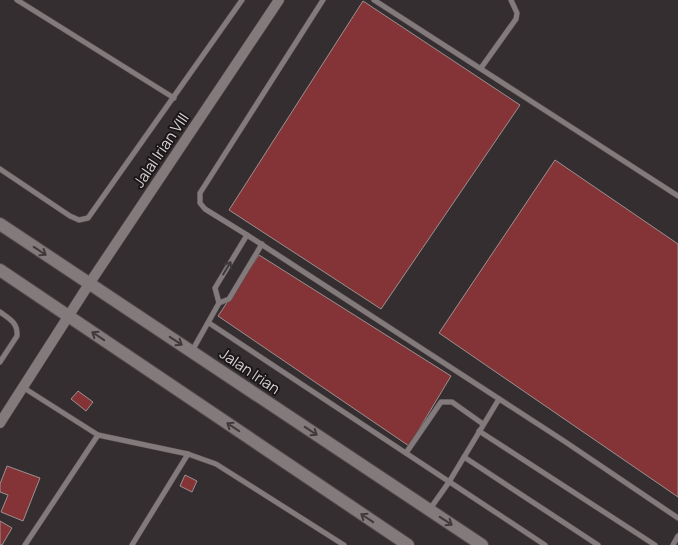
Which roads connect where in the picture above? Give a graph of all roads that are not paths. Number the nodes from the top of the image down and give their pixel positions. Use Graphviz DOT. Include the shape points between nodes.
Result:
graph roads {
  1 [pos="17,0"];
  2 [pos="242,0"];
  3 [pos="278,0"];
  4 [pos="324,0"];
  5 [pos="374,0"];
  6 [pos="511,0"];
  7 [pos="481,68"];
  8 [pos="174,98"];
  9 [pos="0,170"];
  10 [pos="678,196"];
  11 [pos="0,224"];
  12 [pos="247,235"];
  13 [pos="262,244"];
  14 [pos="0,270"];
  15 [pos="89,284"];
  16 [pos="218,303"];
  17 [pos="0,312"];
  18 [pos="70,316"];
  19 [pos="209,323"];
  20 [pos="192,351"];
  21 [pos="0,362"];
  22 [pos="24,388"];
  23 [pos="499,399"];
  24 [pos="0,424"];
  25 [pos="483,424"];
  26 [pos="479,431"];
  27 [pos="98,435"];
  28 [pos="188,454"];
  29 [pos="406,454"];
  30 [pos="464,457"];
  31 [pos="449,482"];
  32 [pos="429,510"];
  33 [pos="678,518"];
  34 [pos="678,536"];
  35 [pos="24,545"];
  36 [pos="132,545"];
  37 [pos="344,545"];
  38 [pos="408,545"];
  39 [pos="482,545"];
  40 [pos="545,545"];
  41 [pos="598,545"];
  42 [pos="655,545"];
  43 [pos="673,545"];
  1 -- 8 [label="lane"];
  2 -- 8 [label="lane"];
  3 -- 15 [label="street, Jalal Irian VIII"];
  4 -- 12 [label="lane" via="200,193 204,209"];
  5 -- 7 [label="lane"];
  6 -- 7 [label="lane" via="516,19"];
  7 -- 10 [label="lane"];
  8 -- 9 [label="lane" via="88,218 79,220 70,216"];
  11 -- 15 [label="street, Jalan Irian, one-way"];
  12 -- 13 [label="lane"];
  16 -- 12 [label="lane, one-way" via="215,288"];
  13 -- 16 [label="lane" via="229,298"];
  13 -- 23 [label="lane"];
  14 -- 18 [label="street"];
  15 -- 18 [label="street, Jalal Irian VIII"];
  15 -- 20 [label="street, Jalan Irian, one-way"];
  16 -- 19 [label="lane"];
  17 -- 21 [label="lane" via="12,320 18,332"];
  18 -- 22 [label="street, Jalal Irian VIII"];
  38 -- 18 [label="street, one-way"];
  19 -- 20 [label="lane"];
  19 -- 29 [label="lane"];
  20 -- 32 [label="street, Jalan Irian, one-way"];
  22 -- 24 [label="street, Jalal Irian VIII"];
  22 -- 27 [label="lane"];
  23 -- 25 [label="lane"];
  23 -- 33 [label="lane"];
  25 -- 26 [label="lane"];
  25 -- 29 [label="lane" via="452,402 441,402"];
  26 -- 30 [label="lane"];
  26 -- 42 [label="lane"];
  27 -- 28 [label="lane"];
  27 -- 35 [label="lane"];
  28 -- 36 [label="lane"];
  28 -- 37 [label="lane" via="216,464"];
  29 -- 31 [label="lane"];
  30 -- 31 [label="lane"];
  30 -- 41 [label="lane"];
  31 -- 32 [label="lane"];
  31 -- 40 [label="lane"];
  32 -- 39 [label="street, Jalan Irian, one-way"];
  34 -- 43 [label="lane"];
}
